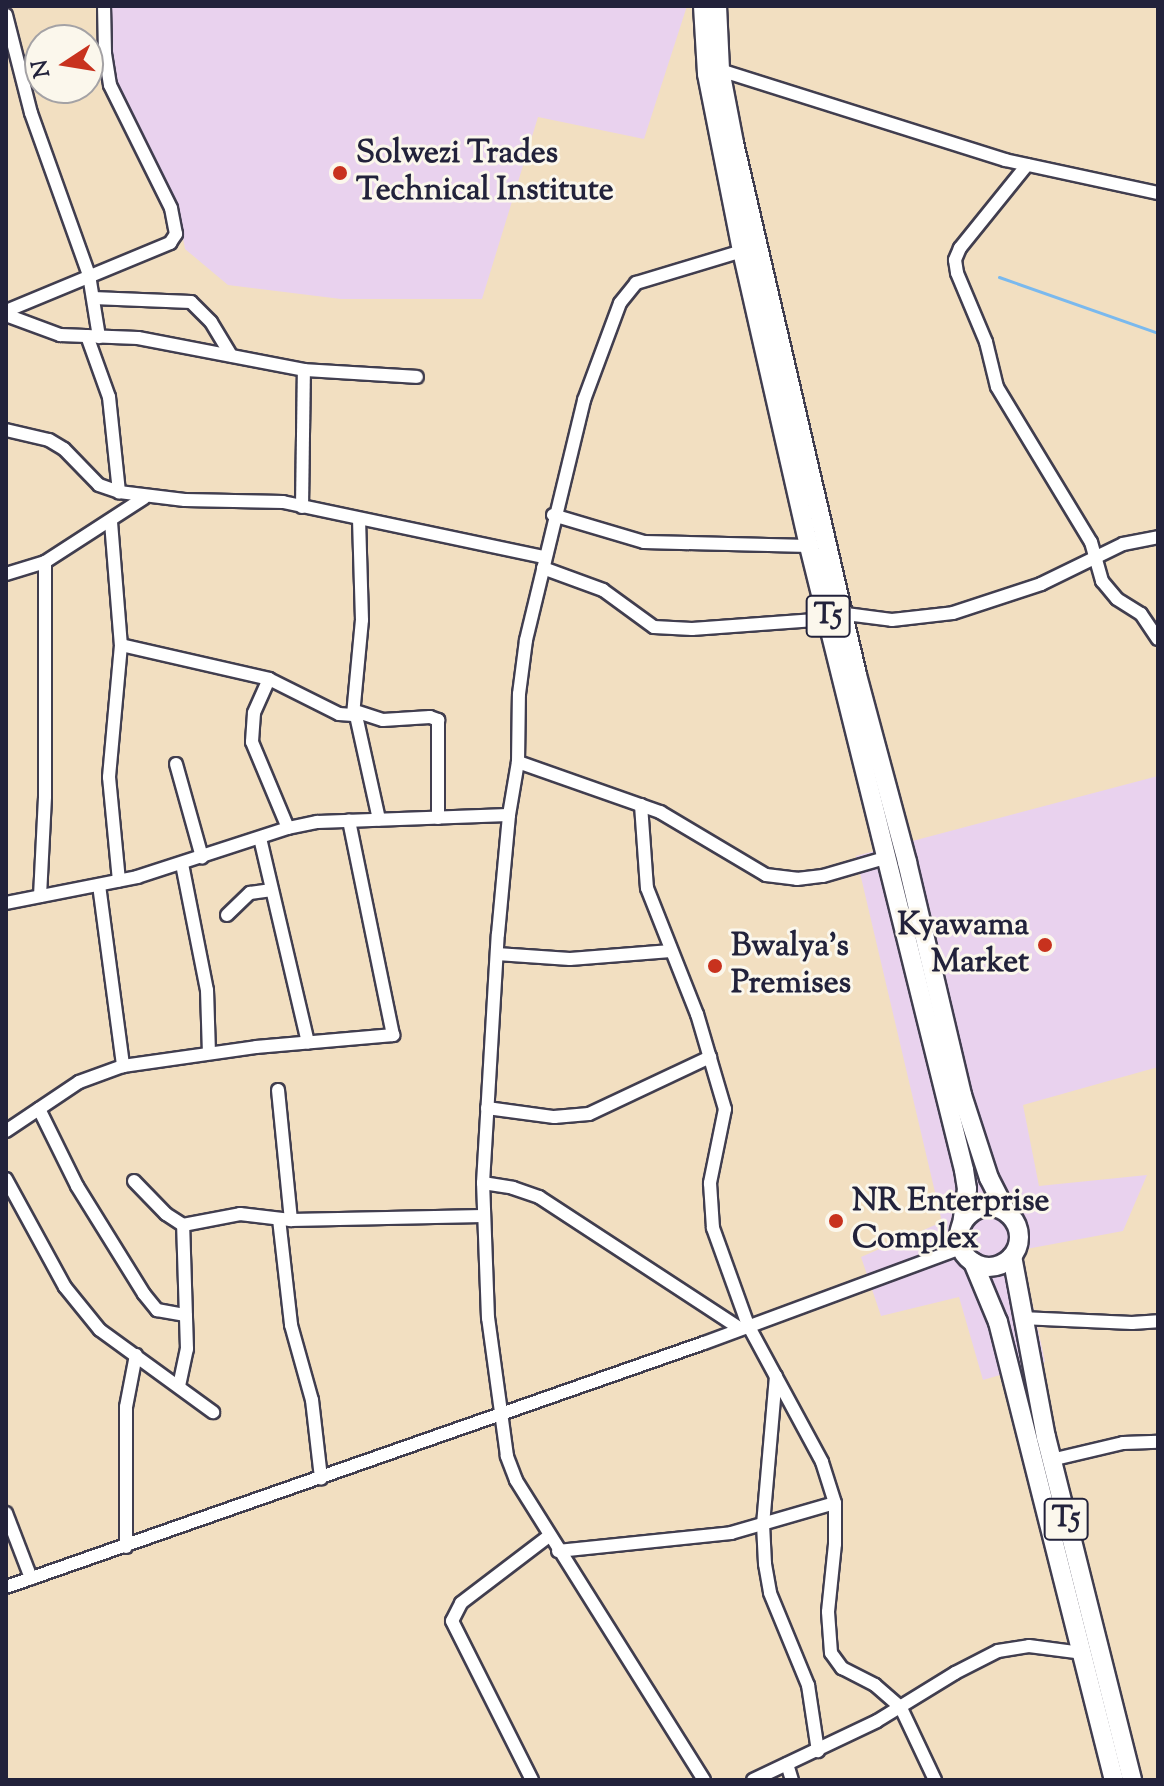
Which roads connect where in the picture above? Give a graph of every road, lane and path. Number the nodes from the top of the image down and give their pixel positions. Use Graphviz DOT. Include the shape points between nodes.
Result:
graph roads {
  1 [pos="104,6"];
  2 [pos="703,6"];
  3 [pos="717,6"];
  4 [pos="6,15"];
  5 [pos="720,70"];
  6 [pos="1027,165"];
  7 [pos="1158,193"];
  8 [pos="742,251"];
  9 [pos="89,275"];
  10 [pos="93,298"];
  11 [pos="6,313"];
  12 [pos="93,337"];
  13 [pos="231,355"];
  14 [pos="304,370"];
  15 [pos="417,377"];
  16 [pos="6,430"];
  17 [pos="119,492"];
  18 [pos="144,498"];
  19 [pos="302,507"];
  20 [pos="553,515"];
  21 [pos="359,519"];
  22 [pos="111,522"];
  23 [pos="1158,537"];
  24 [pos="809,546"];
  25 [pos="1096,556"];
  26 [pos="45,562"];
  27 [pos="544,563"];
  28 [pos="6,574"];
  29 [pos="837,617"];
  30 [pos="1158,639"];
  31 [pos="121,645"];
  32 [pos="269,679"];
  33 [pos="355,711"];
  34 [pos="518,762"];
  35 [pos="176,764"];
  36 [pos="641,805"];
  37 [pos="509,815"];
  38 [pos="438,818"];
  39 [pos="379,819"];
  40 [pos="349,820"];
  41 [pos="288,828"];
  42 [pos="260,838"];
  43 [pos="202,857"];
  44 [pos="888,857"];
  45 [pos="182,864"];
  46 [pos="119,881"];
  47 [pos="99,885"];
  48 [pos="272,890"];
  49 [pos="40,896"];
  50 [pos="6,903"];
  51 [pos="227,915"];
  52 [pos="671,951"];
  53 [pos="497,954"];
  54 [pos="308,1042"];
  55 [pos="209,1053"];
  56 [pos="710,1057"];
  57 [pos="123,1066"];
  58 [pos="278,1090"];
  59 [pos="487,1108"];
  60 [pos="39,1109"];
  61 [pos="6,1131"];
  62 [pos="6,1179"];
  63 [pos="134,1181"];
  64 [pos="483,1183"];
  65 [pos="1006,1211"];
  66 [pos="483,1216"];
  67 [pos="285,1220"];
  68 [pos="962,1223"];
  69 [pos="183,1225"];
  70 [pos="967,1255"];
  71 [pos="1012,1256"];
  72 [pos="186,1315"];
  73 [pos="1021,1318"];
  74 [pos="1158,1321"];
  75 [pos="744,1327"];
  76 [pos="136,1355"];
  77 [pos="776,1376"];
  78 [pos="179,1386"];
  79 [pos="213,1412"];
  80 [pos="501,1413"];
  81 [pos="1158,1442"];
  82 [pos="1051,1460"];
  83 [pos="321,1478"];
  84 [pos="835,1503"];
  85 [pos="6,1513"];
  86 [pos="763,1524"];
  87 [pos="549,1536"];
  88 [pos="126,1547"];
  89 [pos="558,1551"];
  90 [pos="31,1578"];
  91 [pos="6,1587"];
  92 [pos="1082,1653"];
  93 [pos="901,1708"];
  94 [pos="818,1751"];
  95 [pos="787,1764"];
  96 [pos="532,1780"];
  97 [pos="704,1780"];
  98 [pos="753,1780"];
  99 [pos="792,1780"];
  100 [pos="935,1780"];
  101 [pos="1114,1780"];
  102 [pos="1132,1780"];
  1 -- 9 [label="street" via="110,85 171,208 176,234 170,243"];
  2 -- 8 [label="highway, T5" via="707,74"];
  3 -- 5 [label="highway, T5"];
  4 -- 9 [label="street" via="23,88"];
  5 -- 6 [label="street"];
  5 -- 29 [label="highway, T5"];
  6 -- 7 [label="street"];
  6 -- 25 [label="street" via="965,241 955,266 986,342 997,387 1048,466"];
  8 -- 20 [label="street" via="651,276 636,283 620,303 584,400"];
  8 -- 24 [label="highway, T5"];
  9 -- 10 [label="street"];
  9 -- 11 [label="street"];
  10 -- 12 [label="street"];
  10 -- 13 [label="street" via="191,302"];
  11 -- 12 [label="street" via="60,335"];
  12 -- 13 [label="street" via="138,338"];
  12 -- 17 [label="street" via="109,397"];
  13 -- 14 [label="street"];
  14 -- 15 [label="street"];
  14 -- 19 [label="street"];
  16 -- 17 [label="street" via="30,433 64,449 99,485"];
  17 -- 18 [label="street"];
  18 -- 19 [label="street"];
  18 -- 22 [label="street"];
  19 -- 21 [label="street"];
  20 -- 24 [label="street" via="644,542"];
  20 -- 27 [label="street"];
  21 -- 27 [label="street"];
  21 -- 33 [label="street" via="362,620"];
  22 -- 26 [label="street"];
  22 -- 31 [label="street"];
  23 -- 25 [label="street" via="1137,539"];
  24 -- 29 [label="highway, T5"];
  25 -- 29 [label="street" via="1041,584 953,613 892,620"];
  25 -- 30 [label="street" via="1109,591 1141,614"];
  26 -- 28 [label="street"];
  26 -- 49 [label="street"];
  27 -- 29 [label="street" via="603,590 654,627 692,629"];
  27 -- 34 [label="street" via="526,640"];
  29 -- 44 [label="highway, T5"];
  29 -- 65 [label="highway, T5" via="962,1095 989,1178"];
  31 -- 32 [label="street"];
  31 -- 46 [label="street" via="109,777"];
  32 -- 33 [label="street" via="339,714"];
  32 -- 41 [label="street" via="254,713 252,742"];
  33 -- 38 [label="street" via="383,720 438,720"];
  33 -- 39 [label="street"];
  34 -- 36 [label="street"];
  34 -- 37 [label="street"];
  35 -- 43 [label="street"];
  36 -- 44 [label="street" via="766,875 823,876"];
  36 -- 52 [label="street" via="647,888"];
  37 -- 38 [label="street"];
  37 -- 53 [label="street"];
  38 -- 39 [label="street"];
  39 -- 40 [label="street"];
  40 -- 41 [label="street"];
  40 -- 54 [label="street" via="394,1032 386,1038"];
  41 -- 42 [label="street"];
  42 -- 43 [label="street"];
  42 -- 48 [label="street"];
  43 -- 45 [label="street"];
  44 -- 68 [label="highway, T5" via="964,1170"];
  45 -- 46 [label="street"];
  45 -- 55 [label="street" via="207,990"];
  46 -- 47 [label="street"];
  47 -- 49 [label="street"];
  47 -- 57 [label="street"];
  48 -- 51 [label="street" via="250,893"];
  48 -- 54 [label="street"];
  49 -- 50 [label="street"];
  52 -- 53 [label="street" via="570,959"];
  52 -- 56 [label="street"];
  53 -- 59 [label="street"];
  54 -- 55 [label="street"];
  55 -- 57 [label="street"];
  56 -- 59 [label="street" via="589,1114 554,1117"];
  56 -- 75 [label="street" via="725,1118 710,1183 711,1216"];
  57 -- 60 [label="street" via="79,1082"];
  58 -- 67 [label="street"];
  59 -- 64 [label="street"];
  60 -- 61 [label="street"];
  60 -- 72 [label="street" via="77,1186 144,1294 157,1310"];
  62 -- 76 [label="street" via="65,1287 100,1330"];
  63 -- 69 [label="street"];
  64 -- 66 [label="street"];
  64 -- 75 [label="street" via="539,1197"];
  65 -- 68 [label="highway" via="981,1207"];
  65 -- 71 [label="highway, T5" via="1019,1232"];
  66 -- 67 [label="street"];
  66 -- 80 [label="street" via="488,1318"];
  67 -- 69 [label="street" via="240,1214"];
  67 -- 83 [label="street" via="291,1325 312,1400"];
  68 -- 70 [label="highway, T5"];
  69 -- 72 [label="street"];
  70 -- 71 [label="highway" via="991,1267"];
  70 -- 75 [label="street"];
  70 -- 92 [label="highway, T5" via="998,1322"];
  71 -- 73 [label="highway, T5"];
  72 -- 78 [label="street" via="187,1349"];
  73 -- 74 [label="street"];
  73 -- 82 [label="highway, T5"];
  75 -- 77 [label="street"];
  75 -- 80 [label="street"];
  76 -- 78 [label="street"];
  76 -- 88 [label="street" via="126,1407"];
  77 -- 84 [label="street" via="822,1462"];
  77 -- 86 [label="street"];
  78 -- 79 [label="street"];
  80 -- 83 [label="street"];
  80 -- 87 [label="street" via="516,1480"];
  81 -- 82 [label="street" via="1123,1443"];
  82 -- 102 [label="highway, T5"];
  83 -- 88 [label="street"];
  84 -- 86 [label="street"];
  84 -- 93 [label="street" via="828,1612 831,1653 842,1668 875,1685"];
  85 -- 90 [label="street"];
  86 -- 89 [label="street" via="710,1536"];
  86 -- 94 [label="street" via="770,1593 808,1685"];
  87 -- 89 [label="street"];
  87 -- 96 [label="street" via="461,1603 452,1621"];
  88 -- 90 [label="street"];
  89 -- 97 [label="street"];
  90 -- 91 [label="street"];
  92 -- 93 [label="street" via="1013,1647 955,1673"];
  92 -- 101 [label="highway, T5"];
  93 -- 94 [label="street"];
  93 -- 100 [label="street"];
  94 -- 95 [label="street"];
  95 -- 98 [label="street"];
  95 -- 99 [label="street"];
}
